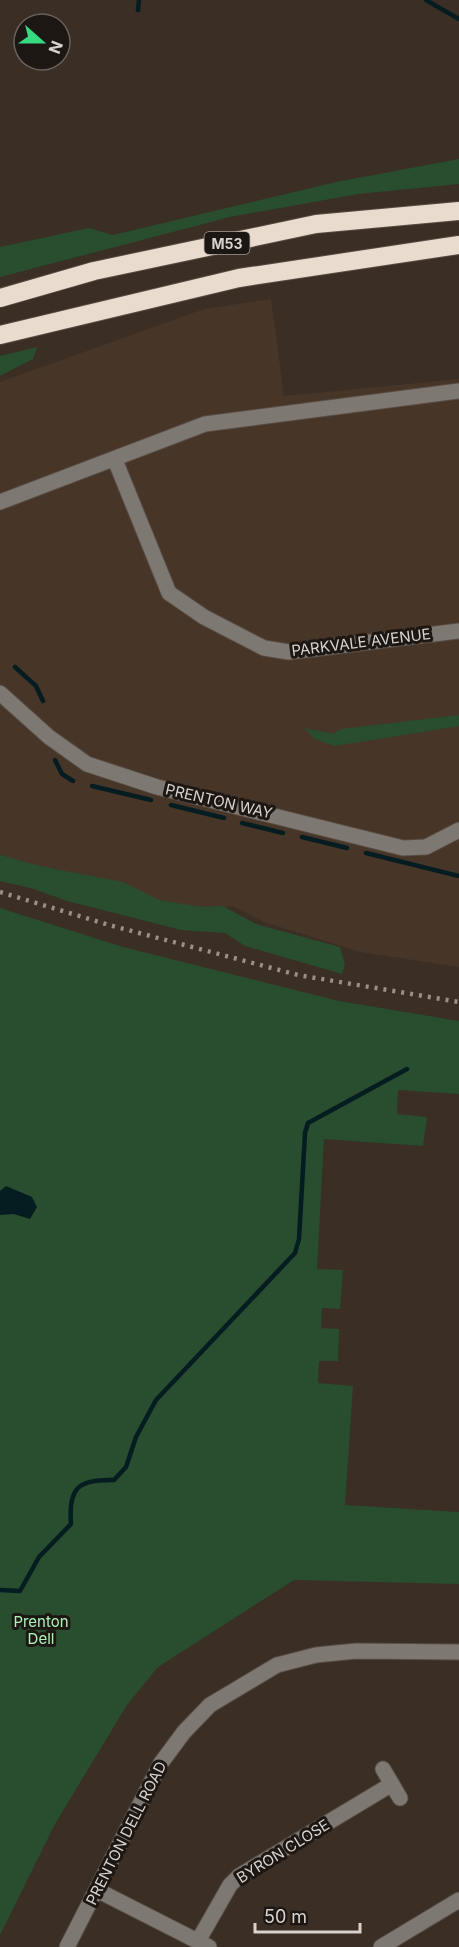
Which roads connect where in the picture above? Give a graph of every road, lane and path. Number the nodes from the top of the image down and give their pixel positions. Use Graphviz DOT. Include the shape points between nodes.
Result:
graph roads {
  1 [pos="459,211"];
  2 [pos="459,246"];
  3 [pos="0,298"];
  4 [pos="0,335"];
  5 [pos="459,391"];
  6 [pos="115,460"];
  7 [pos="0,502"];
  8 [pos="459,631"];
  9 [pos="0,693"];
  10 [pos="459,830"];
  11 [pos="459,1652"];
  12 [pos="383,1769"];
  13 [pos="97,1890"];
  14 [pos="457,1906"];
  15 [pos="204,1944"];
  16 [pos="67,1947"];
  17 [pos="381,1947"];
  1 -- 3 [label="highway, M53" via="315,224 94,271"];
  2 -- 4 [label="highway, M53" via="239,278"];
  5 -- 6 [label="street" via="205,424"];
  6 -- 7 [label="street"];
  6 -- 8 [label="street, PARKVALE AVENUE" via="169,593 204,618 264,648 289,652"];
  9 -- 10 [label="street, PRENTON WAY" via="49,737 87,764 157,787 403,848 426,847"];
  11 -- 13 [label="street, PRENTON DELL ROAD" via="356,1651 316,1655 277,1665 240,1685 210,1705 161,1763"];
  12 -- 15 [label="street, BYRON CLOSE" via="396,1791 239,1876 230,1885"];
  13 -- 15 [label="street"];
  13 -- 16 [label="street, PRENTON DELL ROAD"];
  14 -- 17 [label="street"];
}
